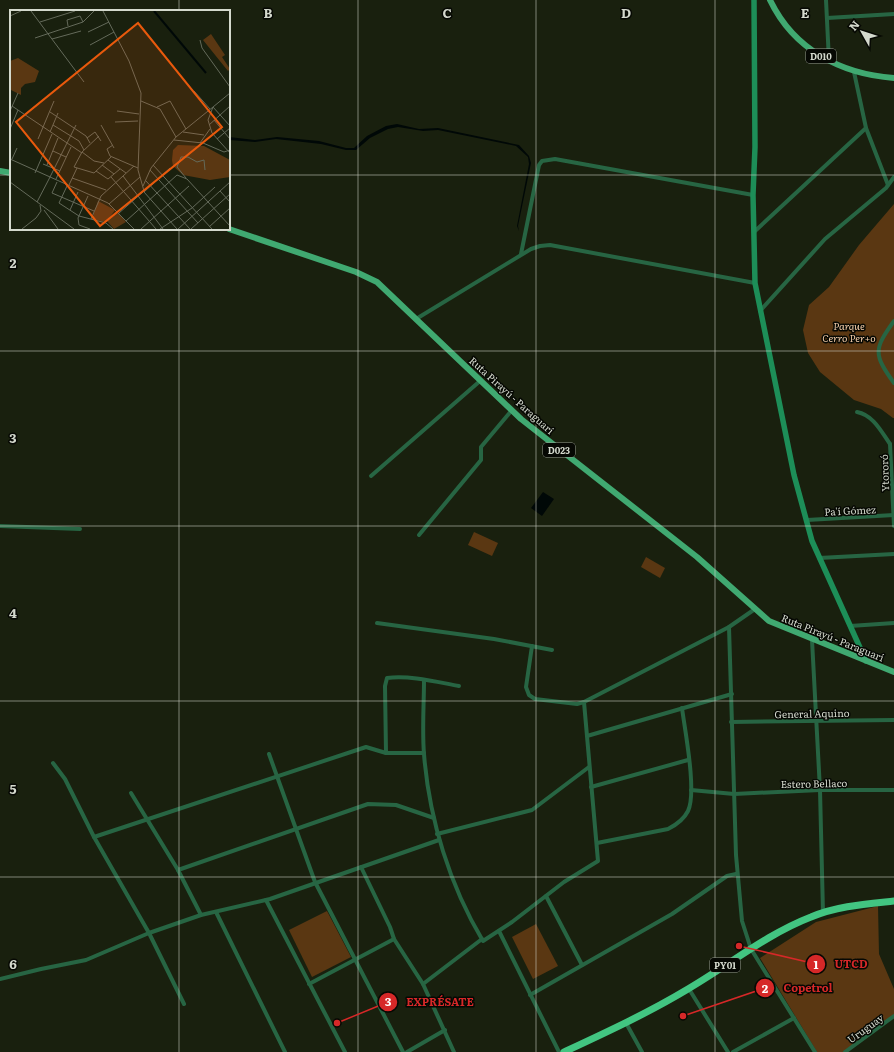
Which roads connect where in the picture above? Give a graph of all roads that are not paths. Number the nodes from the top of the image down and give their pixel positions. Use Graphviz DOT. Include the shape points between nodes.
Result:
graph roads {
  1 [pos="754,0"];
  2 [pos="770,0"];
  3 [pos="826,0"];
  4 [pos="894,14"];
  5 [pos="827,18"];
  6 [pos="829,62"];
  7 [pos="854,72"];
  8 [pos="894,78"];
  9 [pos="866,128"];
  10 [pos="0,171"];
  11 [pos="10,173"];
  12 [pos="894,177"];
  13 [pos="888,185"];
  14 [pos="753,195"];
  15 [pos="230,229"];
  16 [pos="754,232"];
  17 [pos="521,254"];
  18 [pos="755,283"];
  19 [pos="760,311"];
  20 [pos="416,318"];
  21 [pos="894,320"];
  22 [pos="480,381"];
  23 [pos="894,382"];
  24 [pos="512,410"];
  25 [pos="857,412"];
  26 [pos="892,444"];
  27 [pos="371,476"];
  28 [pos="894,515"];
  29 [pos="807,520"];
  30 [pos="0,526"];
  31 [pos="894,526"];
  32 [pos="80,528"];
  33 [pos="419,535"];
  34 [pos="894,554"];
  35 [pos="819,558"];
  36 [pos="755,609"];
  37 [pos="376,623"];
  38 [pos="894,623"];
  39 [pos="850,626"];
  40 [pos="729,627"];
  41 [pos="812,640"];
  42 [pos="532,646"];
  43 [pos="552,650"];
  44 [pos="866,661"];
  45 [pos="894,672"];
  46 [pos="424,680"];
  47 [pos="459,686"];
  48 [pos="732,694"];
  49 [pos="584,702"];
  50 [pos="682,708"];
  51 [pos="894,720"];
  52 [pos="816,721"];
  53 [pos="731,722"];
  54 [pos="587,736"];
  55 [pos="386,753"];
  56 [pos="424,753"];
  57 [pos="269,754"];
  58 [pos="688,760"];
  59 [pos="53,763"];
  60 [pos="589,767"];
  61 [pos="278,777"];
  62 [pos="591,787"];
  63 [pos="691,790"];
  64 [pos="820,790"];
  65 [pos="894,790"];
  66 [pos="131,793"];
  67 [pos="734,794"];
  68 [pos="434,818"];
  69 [pos="147,819"];
  70 [pos="297,828"];
  71 [pos="437,834"];
  72 [pos="94,837"];
  73 [pos="439,840"];
  74 [pos="597,843"];
  75 [pos="361,867"];
  76 [pos="178,870"];
  77 [pos="736,874"];
  78 [pos="315,882"];
  79 [pos="546,896"];
  80 [pos="266,900"];
  81 [pos="894,901"];
  82 [pos="216,912"];
  83 [pos="823,912"];
  84 [pos="201,916"];
  85 [pos="499,931"];
  86 [pos="149,933"];
  87 [pos="394,939"];
  88 [pos="482,939"];
  89 [pos="751,949"];
  90 [pos="356,960"];
  91 [pos="582,965"];
  92 [pos="0,980"];
  93 [pos="309,984"];
  94 [pos="423,984"];
  95 [pos="688,989"];
  96 [pos="530,995"];
  97 [pos="184,1004"];
  98 [pos="894,1016"];
  99 [pos="794,1018"];
  100 [pos="626,1023"];
  101 [pos="445,1030"];
  102 [pos="285,1052"];
  103 [pos="345,1052"];
  104 [pos="403,1052"];
  105 [pos="407,1052"];
  106 [pos="454,1052"];
  107 [pos="559,1052"];
  108 [pos="564,1052"];
  109 [pos="642,1052"];
  110 [pos="728,1052"];
  111 [pos="733,1052"];
  112 [pos="815,1052"];
  113 [pos="845,1052"];
  1 -- 14 [label="main road"];
  2 -- 6 [label="main road, D010" via="790,30"];
  3 -- 5 [label="street"];
  4 -- 5 [label="street"];
  5 -- 6 [label="street"];
  6 -- 7 [label="main road, D010"];
  7 -- 8 [label="main road, D010"];
  7 -- 9 [label="street"];
  9 -- 13 [label="street"];
  9 -- 16 [label="street"];
  10 -- 11 [label="main road"];
  12 -- 13 [label="street"];
  13 -- 19 [label="street" via="825,239"];
  14 -- 16 [label="main road"];
  14 -- 17 [label="street" via="555,159 542,161 539,164"];
  15 -- 20 [label="main road, Ruta Pirayú - Paraguarí / D023" via="356,272 377,282"];
  16 -- 18 [label="main road"];
  17 -- 18 [label="street" via="540,246 550,246"];
  17 -- 20 [label="street"];
  18 -- 19 [label="main road"];
  19 -- 29 [label="main road" via="794,475"];
  20 -- 22 [label="main road, Ruta Pirayú - Paraguarí / D023"];
  21 -- 23 [label="street" via="880,340 878,349 881,365"];
  22 -- 24 [label="main road, Ruta Pirayú - Paraguarí / D023"];
  22 -- 27 [label="street"];
  24 -- 33 [label="street" via="481,447 481,460"];
  24 -- 36 [label="main road, Ruta Pirayú - Paraguarí / D023" via="559,450 697,557"];
  25 -- 26 [label="street" via="865,414 874,422"];
  26 -- 28 [label="street, Ytororó"];
  28 -- 29 [label="street, Pa'í Gómez"];
  28 -- 31 [label="street, Ytororó"];
  29 -- 35 [label="main road"];
  30 -- 32 [label="street"];
  34 -- 35 [label="street"];
  35 -- 39 [label="main road"];
  36 -- 40 [label="street"];
  36 -- 41 [label="main road, Ruta Pirayú - Paraguarí / D023" via="769,621"];
  37 -- 42 [label="street"];
  38 -- 39 [label="street"];
  39 -- 44 [label="main road"];
  40 -- 48 [label="street"];
  40 -- 49 [label="street"];
  41 -- 44 [label="main road, Ruta Pirayú - Paraguarí / D023"];
  41 -- 52 [label="street"];
  42 -- 43 [label="street"];
  42 -- 49 [label="street" via="526,687 529,694 535,699 577,704"];
  44 -- 45 [label="main road, Ruta Pirayú - Paraguarí / D023"];
  46 -- 47 [label="street"];
  46 -- 55 [label="street" via="387,678"];
  46 -- 56 [label="street"];
  48 -- 50 [label="street"];
  48 -- 53 [label="street"];
  49 -- 54 [label="street"];
  50 -- 54 [label="street"];
  50 -- 58 [label="street"];
  51 -- 52 [label="street, General Aquino"];
  52 -- 53 [label="street, General Aquino"];
  52 -- 64 [label="street"];
  53 -- 67 [label="street"];
  54 -- 60 [label="street"];
  55 -- 56 [label="street"];
  55 -- 61 [label="street" via="366,746"];
  56 -- 68 [label="street"];
  57 -- 61 [label="street"];
  58 -- 62 [label="street"];
  58 -- 63 [label="street"];
  59 -- 72 [label="street" via="65,779"];
  60 -- 62 [label="street"];
  60 -- 71 [label="street" via="532,810"];
  61 -- 69 [label="street"];
  61 -- 70 [label="street"];
  62 -- 74 [label="street"];
  63 -- 67 [label="street, Estero Bellaco"];
  63 -- 74 [label="street" via="692,801 688,812 678,824 668,829"];
  64 -- 65 [label="street, Estero Bellaco"];
  64 -- 67 [label="street, Estero Bellaco"];
  64 -- 83 [label="street"];
  66 -- 69 [label="street"];
  67 -- 77 [label="street"];
  68 -- 70 [label="street" via="396,805 368,804"];
  68 -- 71 [label="street"];
  69 -- 72 [label="street"];
  69 -- 76 [label="street"];
  70 -- 76 [label="street"];
  70 -- 78 [label="street"];
  71 -- 73 [label="street"];
  72 -- 86 [label="street"];
  73 -- 75 [label="street"];
  73 -- 88 [label="street" via="470,920"];
  74 -- 79 [label="street" via="598,860"];
  75 -- 78 [label="street"];
  75 -- 87 [label="street"];
  76 -- 84 [label="street"];
  77 -- 89 [label="street" via="742,921"];
  77 -- 91 [label="street" via="727,876 672,914"];
  78 -- 80 [label="street"];
  78 -- 90 [label="street"];
  79 -- 85 [label="street"];
  79 -- 91 [label="street"];
  80 -- 82 [label="street"];
  80 -- 93 [label="street"];
  81 -- 83 [label="highway, PY01"];
  82 -- 84 [label="street"];
  82 -- 102 [label="street"];
  83 -- 89 [label="highway, PY01" via="792,925"];
  84 -- 86 [label="street"];
  85 -- 88 [label="street" via="484,942"];
  85 -- 96 [label="street"];
  86 -- 92 [label="street" via="86,960"];
  86 -- 97 [label="street"];
  87 -- 90 [label="street"];
  87 -- 94 [label="street"];
  88 -- 94 [label="street"];
  89 -- 95 [label="highway, PY01"];
  89 -- 99 [label="street"];
  90 -- 93 [label="street"];
  90 -- 104 [label="street"];
  91 -- 96 [label="street"];
  93 -- 103 [label="street"];
  94 -- 101 [label="street"];
  95 -- 100 [label="highway, PY01"];
  95 -- 110 [label="street"];
  96 -- 107 [label="street"];
  98 -- 113 [label="street, Uruguay"];
  99 -- 111 [label="street"];
  99 -- 112 [label="street"];
  100 -- 108 [label="highway, PY01"];
  100 -- 109 [label="street"];
  101 -- 105 [label="street"];
  101 -- 106 [label="street"];
}
